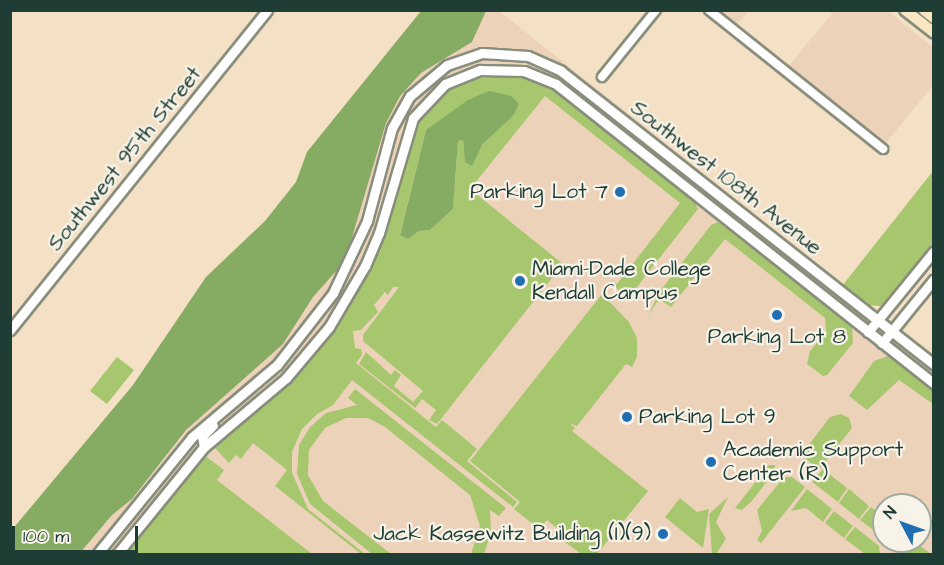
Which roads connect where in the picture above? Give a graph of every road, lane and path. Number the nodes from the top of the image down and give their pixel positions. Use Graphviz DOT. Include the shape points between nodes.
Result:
graph roads {
  1 [pos="267,10"];
  2 [pos="656,10"];
  3 [pos="708,10"];
  4 [pos="905,10"];
  5 [pos="924,10"];
  6 [pos="933,18"];
  7 [pos="933,33"];
  8 [pos="602,77"];
  9 [pos="883,149"];
  10 [pos="367,221"];
  11 [pos="933,251"];
  12 [pos="367,261"];
  13 [pos="933,279"];
  14 [pos="878,320"];
  15 [pos="10,330"];
  16 [pos="892,331"];
  17 [pos="868,332"];
  18 [pos="882,343"];
  19 [pos="933,364"];
  20 [pos="933,384"];
  21 [pos="233,403"];
  22 [pos="204,447"];
  23 [pos="97,555"];
  24 [pos="117,555"];
  1 -- 15 [label="street, Southwest 95th Street"];
  2 -- 8 [label="street"];
  3 -- 9 [label="street"];
  4 -- 7 [label="main road"];
  5 -- 6 [label="main road"];
  10 -- 12 [label="street" via="372,229 365,250"];
  10 -- 14 [label="street, Southwest 108th Avenue" via="392,128 405,103 441,69 482,53 528,56 561,70"];
  10 -- 21 [label="street" via="338,284 313,323 277,365"];
  11 -- 14 [label="street"];
  12 -- 17 [label="street, Southwest 108th Avenue" via="413,118 445,84 485,69 524,71 556,84"];
  12 -- 22 [label="street" via="338,315 300,363"];
  13 -- 16 [label="street"];
  14 -- 16 [label="street, Southwest 108th Avenue"];
  14 -- 17 [label="street"];
  16 -- 18 [label="street"];
  16 -- 19 [label="street, Southwest 108th Avenue"];
  17 -- 18 [label="street, Southwest 108th Avenue"];
  18 -- 20 [label="street, Southwest 108th Avenue"];
  21 -- 22 [label="street" via="202,437"];
  21 -- 23 [label="street" via="192,437"];
  22 -- 24 [label="street"];
}
